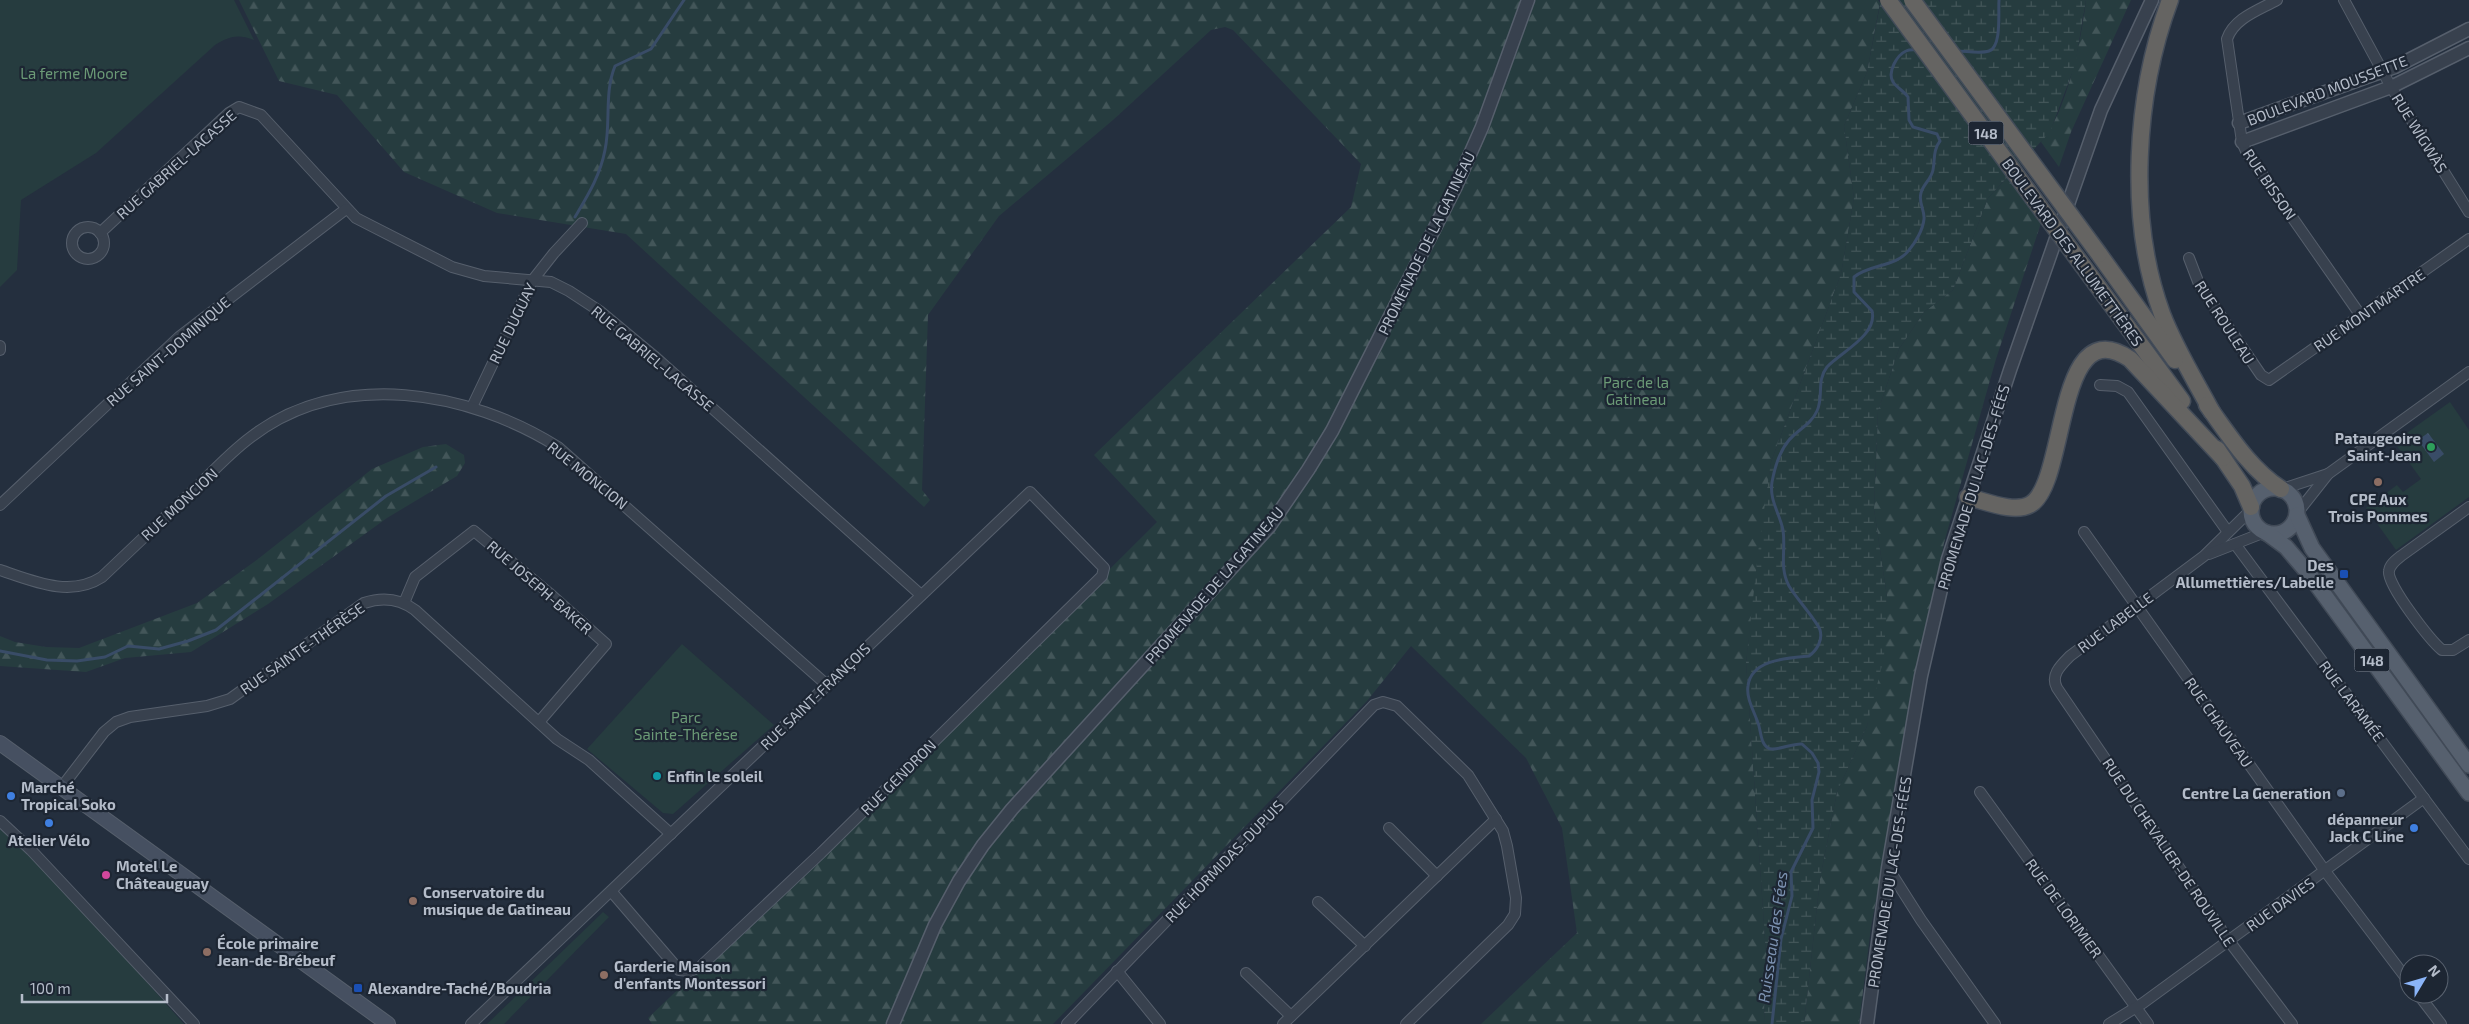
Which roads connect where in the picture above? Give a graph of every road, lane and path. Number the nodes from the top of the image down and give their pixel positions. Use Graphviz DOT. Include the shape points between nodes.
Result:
graph roads {
  1 [pos="1528,0"];
  2 [pos="1888,0"];
  3 [pos="1912,0"];
  4 [pos="2152,0"];
  5 [pos="2170,0"];
  6 [pos="2278,0"];
  7 [pos="2344,0"];
  8 [pos="2469,29"];
  9 [pos="2469,48"];
  10 [pos="2382,72"];
  11 [pos="2391,87"];
  12 [pos="2239,123"];
  13 [pos="2242,142"];
  14 [pos="346,208"];
  15 [pos="2469,212"];
  16 [pos="582,223"];
  17 [pos="100,233"];
  18 [pos="2469,239"];
  19 [pos="2189,258"];
  20 [pos="532,281"];
  21 [pos="2361,316"];
  22 [pos="0,346"];
  23 [pos="0,350"];
  24 [pos="2469,372"];
  25 [pos="2269,380"];
  26 [pos="2100,385"];
  27 [pos="472,407"];
  28 [pos="2212,412"];
  29 [pos="2223,458"];
  30 [pos="2328,474"];
  31 [pos="2281,489"];
  32 [pos="1030,492"];
  33 [pos="1968,496"];
  34 [pos="0,505"];
  35 [pos="2469,507"];
  36 [pos="2251,508"];
  37 [pos="2297,513"];
  38 [pos="2084,532"];
  39 [pos="2228,532"];
  40 [pos="2266,533"];
  41 [pos="2236,544"];
  42 [pos="2204,556"];
  43 [pos="0,570"];
  44 [pos="921,595"];
  45 [pos="404,603"];
  46 [pos="2136,606"];
  47 [pos="2469,640"];
  48 [pos="2055,675"];
  49 [pos="827,685"];
  50 [pos="539,722"];
  51 [pos="0,743"];
  52 [pos="2469,765"];
  53 [pos="61,788"];
  54 [pos="1980,792"];
  55 [pos="2469,793"];
  56 [pos="2424,798"];
  57 [pos="1496,819"];
  58 [pos="0,821"];
  59 [pos="1389,828"];
  60 [pos="671,834"];
  61 [pos="2469,859"];
  62 [pos="1888,868"];
  63 [pos="2325,871"];
  64 [pos="1437,876"];
  65 [pos="610,891"];
  66 [pos="1318,902"];
  67 [pos="2229,941"];
  68 [pos="1365,946"];
  69 [pos="2399,969"];
  70 [pos="1117,971"];
  71 [pos="1246,973"];
  72 [pos="2426,1004"];
  73 [pos="2136,1008"];
  74 [pos="1291,1016"];
  75 [pos="194,1024"];
  76 [pos="388,1024"];
  77 [pos="470,1024"];
  78 [pos="893,1024"];
  79 [pos="1067,1024"];
  80 [pos="1160,1024"];
  81 [pos="1283,1024"];
  82 [pos="1406,1024"];
  83 [pos="1867,1024"];
  84 [pos="1994,1024"];
  85 [pos="2109,1024"];
  86 [pos="2148,1024"];
  87 [pos="2292,1024"];
  88 [pos="2441,1024"];
  1 -- 78 [label="street, PROMENADE DE LA GATINEAU" via="1482,127 1456,186 1332,431 1308,470 1256,542 1048,768 988,839 966,869 939,917"];
  2 -- 29 [label="highway, BOULEVARD DES ALLUMETTIÈRES / 148, bridge"];
  3 -- 28 [label="highway, BOULEVARD DES ALLUMETTIÈRES / 148, bridge"];
  4 -- 33 [label="street, PROMENADE DU LAC-DES-FÉES" via="2101,110"];
  5 -- 28 [label="highway" via="2156,49 2144,114 2140,217 2149,273 2162,314"];
  6 -- 12 [label="street, RUE BISSON" via="2246,16 2229,32 2227,48"];
  7 -- 10 [label="street, RUE WÌGWÀS"];
  8 -- 10 [label="street, BOULEVARD MOUSSETTE"];
  9 -- 11 [label="street, BOULEVARD MOUSSETTE"];
  10 -- 11 [label="street, RUE WÌGWÀS"];
  10 -- 12 [label="street, BOULEVARD MOUSSETTE"];
  11 -- 13 [label="street, BOULEVARD MOUSSETTE"];
  11 -- 15 [label="street, RUE WÌGWÀS"];
  12 -- 13 [label="street, RUE BISSON"];
  13 -- 21 [label="street, RUE BISSON"];
  14 -- 17 [label="street, RUE GABRIEL-LACASSE" via="261,116 239,107"];
  14 -- 20 [label="street, RUE GABRIEL-LACASSE" via="356,218 452,267 484,276"];
  14 -- 34 [label="street, RUE SAINT-DOMINIQUE" via="159,354"];
  16 -- 20 [label="street, RUE DUGUAY"];
  18 -- 21 [label="street, RUE MONTMARTRE"];
  19 -- 25 [label="street, RUE ROULEAU" via="2199,284 2260,375"];
  20 -- 27 [label="street, RUE DUGUAY"];
  20 -- 44 [label="street, RUE GABRIEL-LACASSE" via="551,282 564,288 633,338"];
  21 -- 25 [label="street, RUE MONTMARTRE"];
  22 -- 23 [label="street"];
  24 -- 30 [label="street"];
  26 -- 39 [label="street" via="2117,386 2128,392"];
  27 -- 43 [label="street, RUE MONCION" via="394,395 352,396 319,403 280,419 252,436 92,583 56,587"];
  27 -- 49 [label="street, RUE MONCION" via="520,425 570,456"];
  28 -- 31 [label="highway, BOULEVARD DES ALLUMETTIÈRES / 148" via="2249,462"];
  29 -- 33 [label="highway" via="2130,359 2102,350 2089,356 2076,371 2046,481 2036,500 2022,507 2009,507"];
  29 -- 36 [label="highway, BOULEVARD DES ALLUMETTIÈRES / 148" via="2242,486"];
  30 -- 31 [label="street"];
  30 -- 37 [label="street"];
  31 -- 36 [label="main road" via="2262,491 2253,500"];
  31 -- 37 [label="main road" via="2295,500"];
  32 -- 44 [label="street, RUE SAINT-FRANÇOIS"];
  32 -- 65 [label="street, RUE GENDRON" via="1104,568 1102,576 700,967 690,972 679,970"];
  33 -- 62 [label="street, PROMENADE DU LAC-DES-FÉES" via="1948,560 1921,676"];
  35 -- 47 [label="street" via="2401,556 2389,569 2391,581 2442,650 2453,650"];
  36 -- 39 [label="street, RUE LABELLE"];
  36 -- 40 [label="main road" via="2253,521"];
  37 -- 40 [label="main road" via="2295,522 2283,532"];
  37 -- 52 [label="main road, 148" via="2312,548"];
  38 -- 46 [label="street, RUE CHAUVEAU"];
  39 -- 42 [label="street, RUE LABELLE"];
  40 -- 41 [label="street, RUE LABELLE"];
  40 -- 55 [label="main road, 148" via="2286,547 2309,574"];
  41 -- 42 [label="street, RUE LABELLE"];
  41 -- 56 [label="street, RUE LARAMÉE"];
  42 -- 46 [label="street, RUE LABELLE"];
  44 -- 49 [label="street, RUE SAINT-FRANÇOIS"];
  45 -- 50 [label="street"];
  45 -- 50 [label="street, RUE JOSEPH-BAKER" via="415,577 474,531 549,593 606,644"];
  45 -- 53 [label="street, RUE SAINTE-THÉRÈSE" via="389,600 364,603 230,699 201,708 130,717 116,722 104,732"];
  46 -- 48 [label="street, RUE LABELLE" via="2070,656"];
  46 -- 63 [label="street, RUE CHAUVEAU"];
  48 -- 67 [label="street, RUE DU CHEVALIER-DE ROUVILLE" via="2057,688"];
  49 -- 60 [label="street, RUE SAINT-FRANÇOIS"];
  50 -- 60 [label="street" via="589,760"];
  51 -- 53 [label="main road"];
  53 -- 76 [label="main road"];
  54 -- 73 [label="street, RUE DE LORIMIER"];
  56 -- 61 [label="street, RUE LARAMÉE"];
  56 -- 63 [label="street, RUE DAVIES"];
  57 -- 64 [label="street"];
  57 -- 70 [label="street, RUE HORMIDAS-DUPUIS" via="1468,775 1397,706 1383,702 1374,706"];
  57 -- 82 [label="street" via="1508,846 1516,898 1515,914 1508,925"];
  58 -- 75 [label="street"];
  59 -- 64 [label="street"];
  60 -- 65 [label="street, RUE SAINT-FRANÇOIS"];
  62 -- 83 [label="street, PROMENADE DU LAC-DES-FÉES"];
  62 -- 84 [label="street" via="1920,920"];
  63 -- 67 [label="street, RUE DAVIES"];
  63 -- 69 [label="street, RUE CHAUVEAU"];
  64 -- 68 [label="street"];
  65 -- 77 [label="street, RUE SAINT-FRANÇOIS"];
  66 -- 68 [label="street"];
  67 -- 73 [label="street, RUE DAVIES"];
  67 -- 87 [label="street, RUE DU CHEVALIER-DE ROUVILLE"];
  68 -- 74 [label="street"];
  70 -- 79 [label="street, RUE HORMIDAS-DUPUIS"];
  70 -- 80 [label="street"];
  71 -- 74 [label="street"];
  72 -- 88 [label="street"];
  73 -- 85 [label="street, RUE DAVIES"];
  73 -- 86 [label="street, RUE DE LORIMIER"];
  74 -- 81 [label="street"];
}
